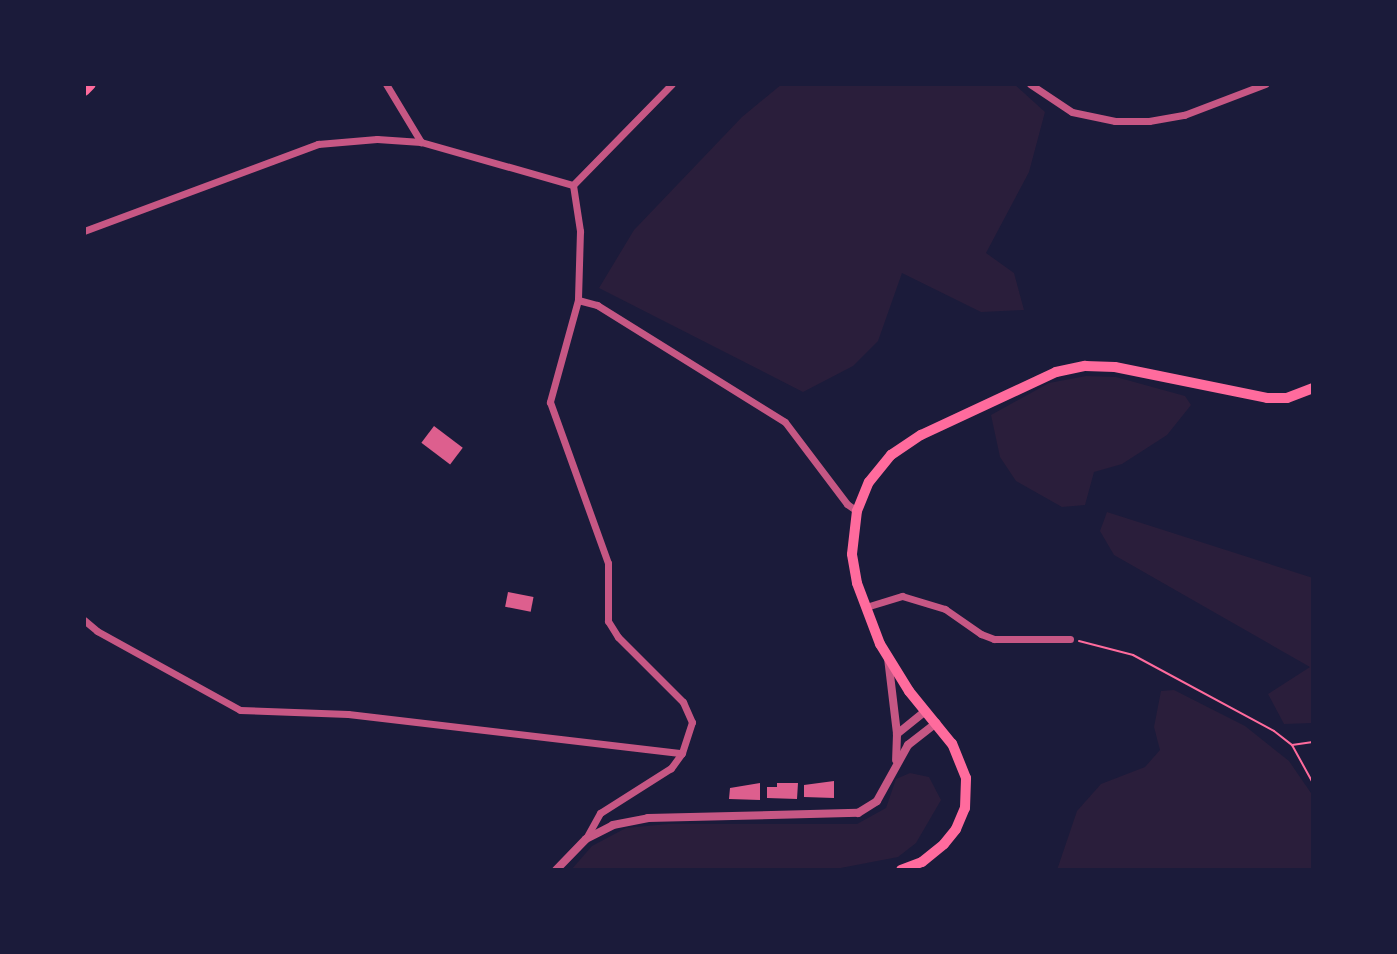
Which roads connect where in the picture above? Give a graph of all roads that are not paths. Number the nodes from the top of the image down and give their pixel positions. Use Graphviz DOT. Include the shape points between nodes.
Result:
graph roads {
  1 [pos="90,84"];
  2 [pos="386,84"];
  3 [pos="672,84"];
  4 [pos="1030,84"];
  5 [pos="1265,84"];
  6 [pos="84,90"];
  7 [pos="421,142"];
  8 [pos="573,185"];
  9 [pos="84,231"];
  10 [pos="578,300"];
  11 [pos="1313,388"];
  12 [pos="857,511"];
  13 [pos="866,607"];
  14 [pos="84,620"];
  15 [pos="1070,639"];
  16 [pos="888,658"];
  17 [pos="925,711"];
  18 [pos="936,723"];
  19 [pos="897,734"];
  20 [pos="682,753"];
  21 [pos="896,762"];
  22 [pos="586,839"];
  23 [pos="556,870"];
  24 [pos="901,870"];
  1 -- 6 [label="highway"];
  2 -- 7 [label="street"];
  3 -- 8 [label="street"];
  4 -- 5 [label="street" via="1072,112 1115,121 1184,115"];
  7 -- 8 [label="street"];
  7 -- 9 [label="street" via="318,144"];
  8 -- 10 [label="street" via="580,231"];
  10 -- 12 [label="street" via="597,305 785,422"];
  10 -- 20 [label="street" via="550,402 608,563 608,621 683,702 692,722"];
  11 -- 12 [label="main road" via="1287,398 1267,398 1115,367 1056,372 901,448 869,482"];
  12 -- 13 [label="main road" via="852,554"];
  13 -- 15 [label="street" via="884,599 918,599 994,639"];
  13 -- 16 [label="main road"];
  14 -- 20 [label="street" via="240,710 348,714"];
  16 -- 17 [label="main road"];
  16 -- 19 [label="street"];
  17 -- 18 [label="main road"];
  17 -- 19 [label="street"];
  18 -- 21 [label="street"];
  18 -- 24 [label="main road" via="962,761 965,808 944,844 922,862"];
  19 -- 21 [label="street"];
  20 -- 22 [label="street" via="671,768 600,813"];
  21 -- 22 [label="street" via="877,801 858,813 648,818 613,825"];
  22 -- 23 [label="street"];
}
